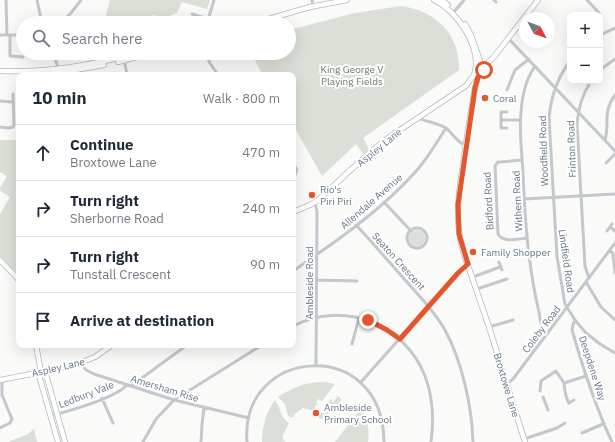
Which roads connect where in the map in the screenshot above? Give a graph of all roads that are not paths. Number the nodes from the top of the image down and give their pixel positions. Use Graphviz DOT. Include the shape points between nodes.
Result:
graph roads {
  1 [pos="6,0"];
  2 [pos="37,0"];
  3 [pos="81,0"];
  4 [pos="214,0"];
  5 [pos="331,0"];
  6 [pos="347,0"];
  7 [pos="434,0"];
  8 [pos="440,0"];
  9 [pos="464,0"];
  10 [pos="537,0"];
  11 [pos="588,0"];
  12 [pos="313,4"];
  13 [pos="453,12"];
  14 [pos="599,12"];
  15 [pos="192,14"];
  16 [pos="40,16"];
  17 [pos="70,16"];
  18 [pos="196,16"];
  19 [pos="209,16"];
  20 [pos="269,16"];
  21 [pos="276,16"];
  22 [pos="615,28"];
  23 [pos="603,34"];
  24 [pos="0,35"];
  25 [pos="8,35"];
  26 [pos="16,35"];
  27 [pos="508,38"];
  28 [pos="16,56"];
  29 [pos="528,59"];
  30 [pos="615,59"];
  31 [pos="55,60"];
  32 [pos="117,60"];
  33 [pos="123,60"];
  34 [pos="208,60"];
  35 [pos="478,62"];
  36 [pos="485,65"];
  37 [pos="535,66"];
  38 [pos="567,66"];
  39 [pos="603,68"];
  40 [pos="59,71"];
  41 [pos="16,72"];
  42 [pos="25,72"];
  43 [pos="51,72"];
  44 [pos="126,72"];
  45 [pos="216,72"];
  46 [pos="0,73"];
  47 [pos="16,75"];
  48 [pos="588,84"];
  49 [pos="468,85"];
  50 [pos="555,87"];
  51 [pos="475,88"];
  52 [pos="507,90"];
  53 [pos="13,94"];
  54 [pos="615,95"];
  55 [pos="0,101"];
  56 [pos="13,102"];
  57 [pos="507,112"];
  58 [pos="578,112"];
  59 [pos="423,115"];
  60 [pos="418,118"];
  61 [pos="501,120"];
  62 [pos="520,120"];
  63 [pos="428,122"];
  64 [pos="0,127"];
  65 [pos="446,128"];
  66 [pos="507,128"];
  67 [pos="605,140"];
  68 [pos="466,146"];
  69 [pos="615,152"];
  70 [pos="522,160"];
  71 [pos="606,163"];
  72 [pos="615,194"];
  73 [pos="581,196"];
  74 [pos="553,198"];
  75 [pos="524,199"];
  76 [pos="315,202"];
  77 [pos="384,202"];
  78 [pos="296,211"];
  79 [pos="356,225"];
  80 [pos="411,231"];
  81 [pos="607,231"];
  82 [pos="615,231"];
  83 [pos="527,238"];
  84 [pos="615,243"];
  85 [pos="610,250"];
  86 [pos="316,255"];
  87 [pos="0,260"];
  88 [pos="499,262"];
  89 [pos="468,264"];
  90 [pos="500,266"];
  91 [pos="296,269"];
  92 [pos="502,270"];
  93 [pos="615,272"];
  94 [pos="16,277"];
  95 [pos="473,277"];
  96 [pos="507,279"];
  97 [pos="316,280"];
  98 [pos="588,280"];
  99 [pos="357,281"];
  100 [pos="477,289"];
  101 [pos="428,306"];
  102 [pos="567,307"];
  103 [pos="316,317"];
  104 [pos="359,318"];
  105 [pos="513,320"];
  106 [pos="575,320"];
  107 [pos="615,320"];
  108 [pos="296,325"];
  109 [pos="489,327"];
  110 [pos="546,335"];
  111 [pos="400,339"];
  112 [pos="352,344"];
  113 [pos="37,348"];
  114 [pos="108,348"];
  115 [pos="183,348"];
  116 [pos="257,348"];
  117 [pos="615,353"];
  118 [pos="81,363"];
  119 [pos="316,365"];
  120 [pos="41,372"];
  121 [pos="586,376"];
  122 [pos="1,380"];
  123 [pos="361,382"];
  124 [pos="564,383"];
  125 [pos="507,384"];
  126 [pos="129,385"];
  127 [pos="540,391"];
  128 [pos="543,397"];
  129 [pos="102,398"];
  130 [pos="174,400"];
  131 [pos="574,400"];
  132 [pos="204,408"];
  133 [pos="548,410"];
  134 [pos="57,414"];
  135 [pos="50,416"];
  136 [pos="248,418"];
  137 [pos="113,423"];
  138 [pos="566,423"];
  139 [pos="603,424"];
  140 [pos="0,428"];
  141 [pos="582,433"];
  142 [pos="524,441"];
  143 [pos="58,442"];
  144 [pos="65,442"];
  145 [pos="143,442"];
  146 [pos="201,442"];
  147 [pos="247,442"];
  148 [pos="384,442"];
  149 [pos="431,442"];
  150 [pos="473,442"];
  151 [pos="612,442"];
  1 -- 25 [label="street"];
  2 -- 16 [label="street"];
  3 -- 17 [label="street"];
  4 -- 19 [label="street"];
  5 -- 12 [label="main road"];
  6 -- 12 [label="main road"];
  7 -- 13 [label="main road"];
  8 -- 13 [label="main road"];
  9 -- 13 [label="street"];
  10 -- 27 [label="main road, Broxtowe Lane"];
  11 -- 14 [label="street"];
  12 -- 20 [label="main road"];
  12 -- 21 [label="main road"];
  13 -- 35 [label="main road" via="468,36"];
  15 -- 18 [label="street"];
  22 -- 23 [label="street"];
  24 -- 25 [label="street"];
  25 -- 26 [label="street"];
  25 -- 28 [label="street" via="10,56"];
  27 -- 29 [label="street"];
  27 -- 36 [label="main road, Broxtowe Lane"];
  29 -- 37 [label="street"];
  29 -- 52 [label="street" via="515,70"];
  30 -- 39 [label="street"];
  31 -- 40 [label="street"];
  32 -- 40 [label="main road"];
  33 -- 44 [label="street"];
  34 -- 45 [label="street"];
  35 -- 36 [label="main road"];
  35 -- 49 [label="main road"];
  36 -- 51 [label="main road, Broxtowe Lane"];
  37 -- 50 [label="street"];
  37 -- 62 [label="street, Withern Road" via="525,90"];
  38 -- 50 [label="street, Woodfield Road"];
  40 -- 42 [label="main road"];
  40 -- 43 [label="main road"];
  41 -- 46 [label="main road"];
  46 -- 47 [label="main road"];
  48 -- 58 [label="street, Frinton Road"];
  49 -- 51 [label="main road"];
  49 -- 59 [label="main road, Aspley Lane"];
  50 -- 58 [label="street"];
  50 -- 74 [label="street, Woodfield Road" via="549,118"];
  51 -- 68 [label="main road, Broxtowe Lane"];
  53 -- 56 [label="street"];
  54 -- 67 [label="street" via="606,114"];
  55 -- 56 [label="street"];
  56 -- 64 [label="street" via="13,127"];
  57 -- 61 [label="street" via="501,112"];
  58 -- 67 [label="street"];
  58 -- 73 [label="street, Frinton Road"];
  59 -- 60 [label="main road, Aspley Lane"];
  59 -- 63 [label="street"];
  60 -- 63 [label="street"];
  60 -- 76 [label="main road, Aspley Lane" via="368,154"];
  61 -- 62 [label="street"];
  61 -- 66 [label="street" via="501,128"];
  62 -- 70 [label="street, Withern Road"];
  63 -- 65 [label="street"];
  65 -- 68 [label="street"];
  65 -- 77 [label="street, Allendale Avenue" via="419,167"];
  67 -- 69 [label="street"];
  68 -- 89 [label="main road, Broxtowe Lane" via="458,193 458,218 460,238"];
  69 -- 71 [label="street"];
  70 -- 75 [label="street, Withern Road"];
  70 -- 83 [label="street, Bidford Road" via="501,162 496,164 494,169 499,236 505,239"];
  72 -- 73 [label="street"];
  73 -- 74 [label="street"];
  73 -- 98 [label="street, Frinton Road"];
  74 -- 75 [label="street"];
  74 -- 102 [label="street, Lindfield Road" via="557,257"];
  75 -- 83 [label="street, Withern Road"];
  76 -- 78 [label="main road, Aspley Lane"];
  76 -- 86 [label="street, Ambleside Road"];
  77 -- 79 [label="street, Allendale Avenue"];
  77 -- 80 [label="street"];
  79 -- 86 [label="street, Allendale Avenue"];
  79 -- 101 [label="street, Seaton Crescent"];
  80 -- 80 [label="street" via="420,228 427,235 427,242 421,248 414,248 407,242 407,235"];
  81 -- 82 [label="street" via="611,226"];
  83 -- 110 [label="street, Withern Road" via="532,282"];
  84 -- 85 [label="street, Coleby Road"];
  85 -- 93 [label="street" via="613,254"];
  85 -- 98 [label="street, Coleby Road"];
  86 -- 91 [label="street, Allendale Avenue"];
  86 -- 97 [label="street, Ambleside Road"];
  87 -- 94 [label="main road"];
  88 -- 90 [label="street"];
  89 -- 95 [label="main road, Broxtowe Lane"];
  89 -- 101 [label="street"];
  90 -- 92 [label="street"];
  90 -- 95 [label="street"];
  95 -- 100 [label="main road, Broxtowe Lane"];
  96 -- 100 [label="street"];
  97 -- 99 [label="street"];
  97 -- 103 [label="street, Ambleside Road"];
  98 -- 102 [label="street, Coleby Road"];
  98 -- 107 [label="street, Frinton Road" via="598,304"];
  100 -- 109 [label="main road, Broxtowe Lane"];
  101 -- 111 [label="street"];
  101 -- 150 [label="street, Seaton Crescent" via="444,330 456,356 468,401"];
  102 -- 106 [label="street, Lindfield Road"];
  102 -- 110 [label="street, Coleby Road"];
  103 -- 104 [label="street" via="340,315"];
  103 -- 108 [label="street"];
  103 -- 119 [label="street, Ambleside Road"];
  104 -- 111 [label="street"];
  104 -- 112 [label="street"];
  105 -- 109 [label="street"];
  106 -- 117 [label="street, Lindfield Road" via="595,341"];
  106 -- 121 [label="street, Deepdene Way" via="572,330"];
  109 -- 125 [label="main road, Broxtowe Lane"];
  110 -- 125 [label="street, Coleby Road" via="513,380"];
  111 -- 123 [label="street"];
  111 -- 149 [label="street" via="416,359 428,386 433,415"];
  113 -- 120 [label="main road"];
  114 -- 118 [label="main road, Aspley Lane"];
  115 -- 126 [label="street"];
  116 -- 130 [label="street"];
  118 -- 120 [label="main road, Aspley Lane"];
  118 -- 126 [label="street, Amersham Rise" via="88,372"];
  119 -- 123 [label="street" via="337,368"];
  119 -- 136 [label="street" via="291,370 270,382 254,402"];
  120 -- 122 [label="main road, Aspley Lane"];
  120 -- 134 [label="main road"];
  120 -- 135 [label="main road"];
  121 -- 124 [label="street"];
  121 -- 139 [label="street, Deepdene Way"];
  122 -- 140 [label="street" via="2,395 12,419"];
  123 -- 148 [label="street" via="380,411 384,425"];
  124 -- 127 [label="street" via="556,371 541,381"];
  124 -- 131 [label="street" via="569,403"];
  125 -- 142 [label="main road, Broxtowe Lane"];
  126 -- 129 [label="street, Ledbury Vale"];
  126 -- 130 [label="street, Amersham Rise"];
  128 -- 133 [label="street"];
  129 -- 134 [label="street, Ledbury Vale"];
  129 -- 137 [label="street"];
  130 -- 132 [label="street, Amersham Rise"];
  130 -- 145 [label="street" via="156,419"];
  132 -- 136 [label="street, Amersham Rise"];
  132 -- 146 [label="street"];
  134 -- 135 [label="street, Ledbury Vale"];
  134 -- 144 [label="main road"];
  135 -- 143 [label="main road"];
  136 -- 147 [label="street"];
  138 -- 142 [label="street"];
  139 -- 141 [label="street"];
  139 -- 151 [label="street, Deepdene Way"];
}
